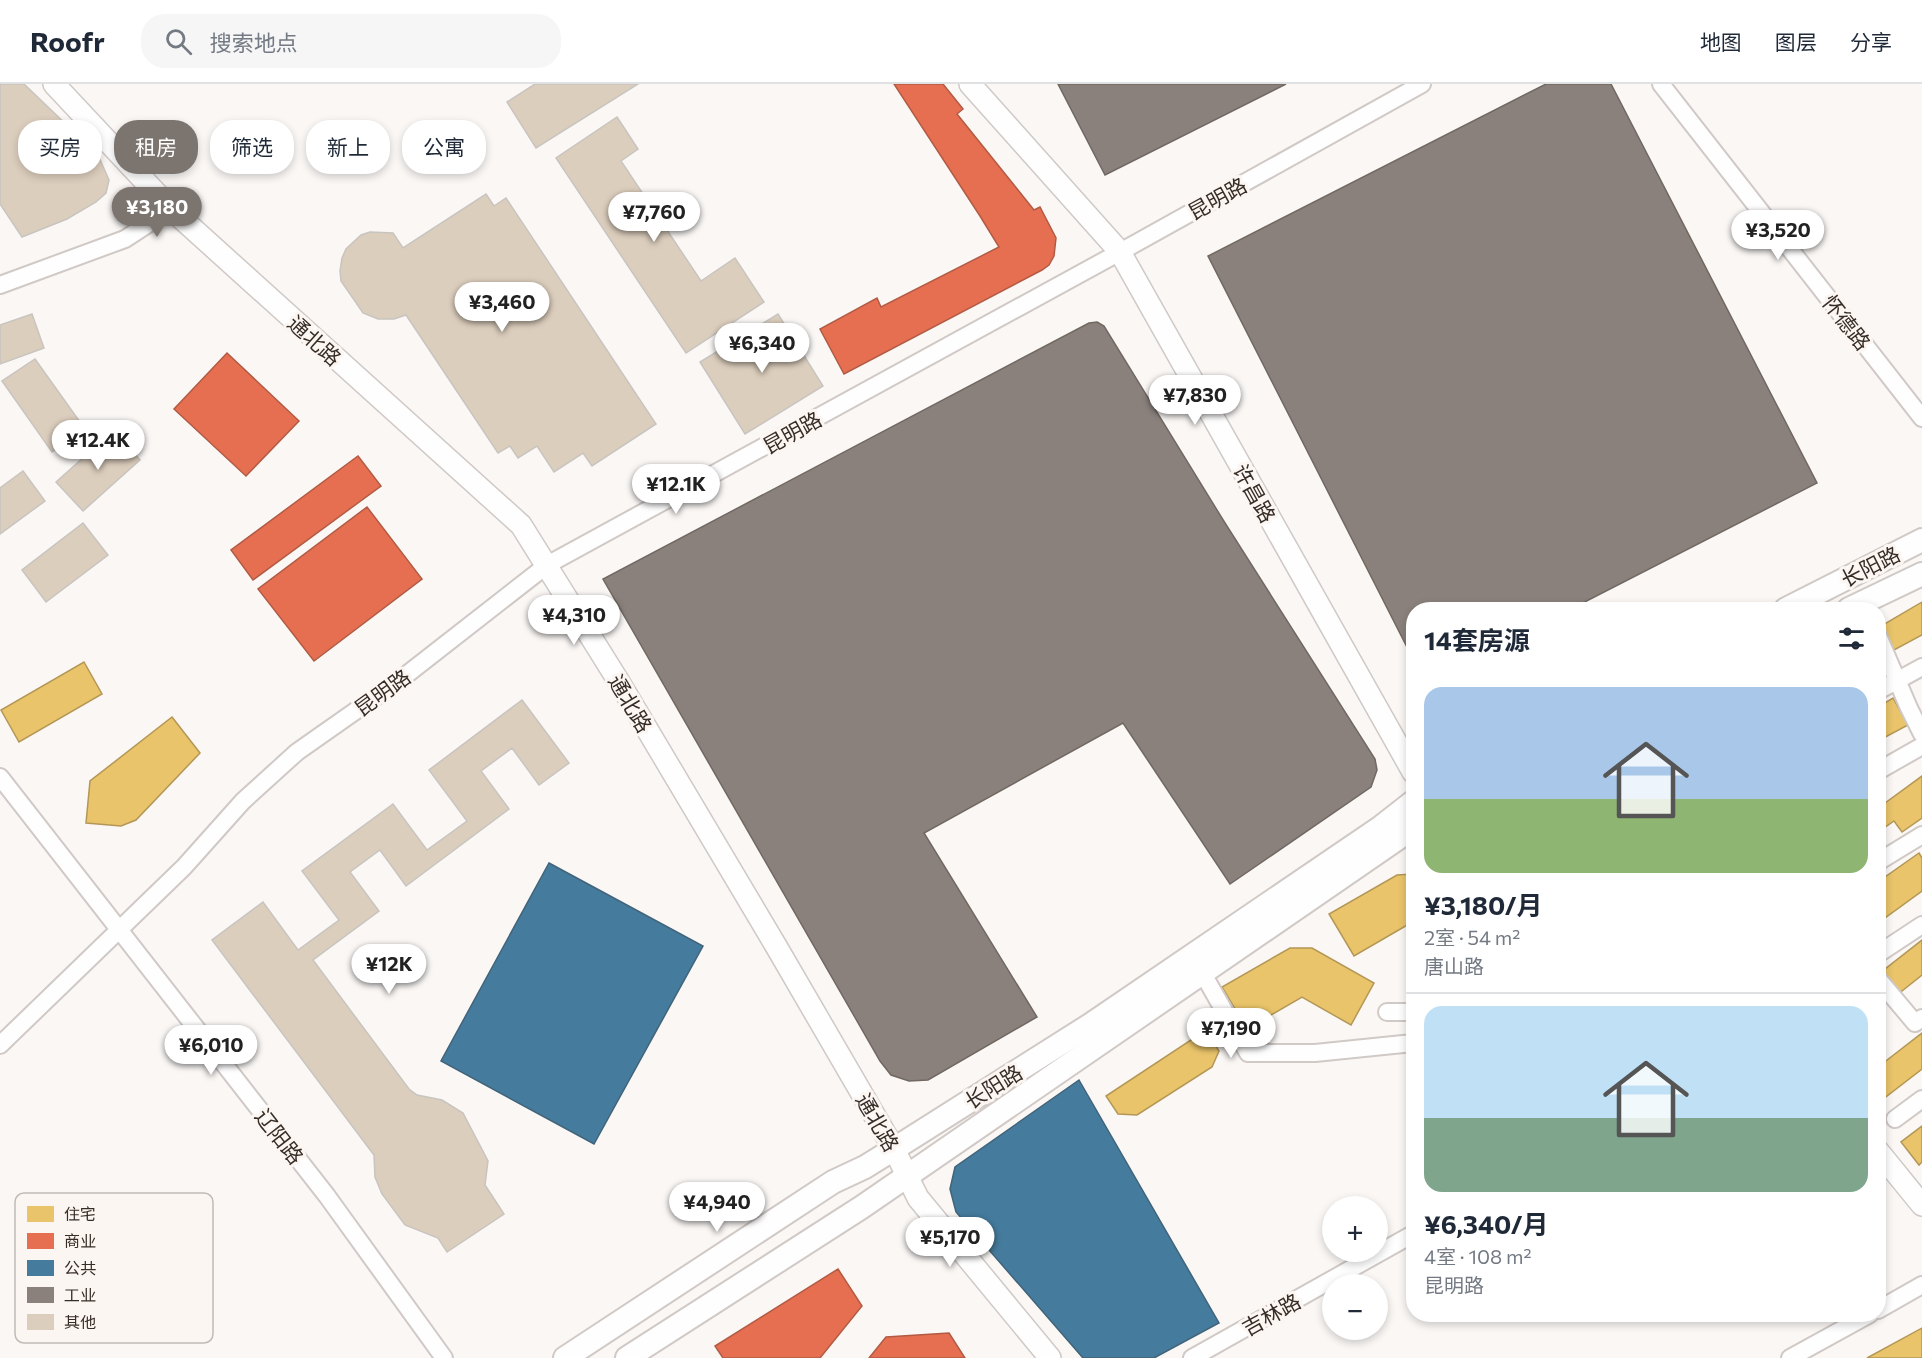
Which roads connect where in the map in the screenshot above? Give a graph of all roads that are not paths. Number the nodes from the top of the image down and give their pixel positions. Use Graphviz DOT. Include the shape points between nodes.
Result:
graph roads {
  1 [pos="54,84"];
  2 [pos="970,84"];
  3 [pos="1422,84"];
  4 [pos="1661,84"];
  5 [pos="171,209"];
  6 [pos="1120,252"];
  7 [pos="0,285"];
  8 [pos="1922,418"];
  9 [pos="1922,540"];
  10 [pos="547,565"];
  11 [pos="1922,574"];
  12 [pos="1800,602"];
  13 [pos="1869,602"];
  14 [pos="1886,654"];
  15 [pos="1922,668"];
  16 [pos="1898,681"];
  17 [pos="1886,687"];
  18 [pos="1922,734"];
  19 [pos="1922,746"];
  20 [pos="1406,760"];
  21 [pos="1886,766"];
  22 [pos="0,777"];
  23 [pos="1406,807"];
  24 [pos="1406,833"];
  25 [pos="1922,835"];
  26 [pos="1886,857"];
  27 [pos="1922,925"];
  28 [pos="119,930"];
  29 [pos="1886,949"];
  30 [pos="1202,972"];
  31 [pos="1886,989"];
  32 [pos="1387,1012"];
  33 [pos="1406,1012"];
  34 [pos="1922,1018"];
  35 [pos="1406,1044"];
  36 [pos="0,1045"];
  37 [pos="1922,1099"];
  38 [pos="1895,1119"];
  39 [pos="894,1149"];
  40 [pos="1886,1161"];
  41 [pos="907,1175"];
  42 [pos="1922,1205"];
  43 [pos="1406,1238"];
  44 [pos="1922,1285"];
  45 [pos="1886,1305"];
  46 [pos="1855,1322"];
  47 [pos="444,1358"];
  48 [pos="565,1358"];
  49 [pos="627,1358"];
  50 [pos="1050,1358"];
  51 [pos="1192,1358"];
  52 [pos="1790,1358"];
  1 -- 5 [label="street, 通北路"];
  2 -- 6 [label="street, 许昌路"];
  3 -- 6 [label="street, 昆明路"];
  4 -- 8 [label="street, 怀德路"];
  5 -- 7 [label="street" via="125,238"];
  5 -- 10 [label="street, 通北路" via="521,525"];
  6 -- 10 [label="street, 昆明路"];
  6 -- 20 [label="street, 许昌路"];
  9 -- 12 [label="main road, 长阳路"];
  10 -- 28 [label="street, 昆明路" via="401,679 297,752 243,801 184,867"];
  10 -- 39 [label="street, 通北路"];
  11 -- 13 [label="main road, 长阳路"];
  14 -- 16 [label="street"];
  15 -- 16 [label="street"];
  16 -- 17 [label="street"];
  16 -- 18 [label="street"];
  19 -- 21 [label="street"];
  22 -- 28 [label="street, 辽阳路"];
  23 -- 39 [label="main road, 长阳路" via="1118,1006"];
  24 -- 30 [label="main road, 长阳路"];
  25 -- 26 [label="street"];
  27 -- 29 [label="street"];
  28 -- 36 [label="street, 昆明路"];
  28 -- 47 [label="street, 辽阳路" via="327,1196"];
  30 -- 35 [label="street" via="1248,1053 1315,1053"];
  30 -- 41 [label="main road, 长阳路"];
  31 -- 34 [label="street" via="1915,1023"];
  32 -- 33 [label="street"];
  37 -- 38 [label="street"];
  39 -- 41 [label="street, 通北路"];
  39 -- 48 [label="main road, 长阳路" via="833,1182"];
  40 -- 42 [label="street"];
  41 -- 49 [label="main road, 长阳路"];
  41 -- 50 [label="street, 通北路" via="918,1198"];
  43 -- 51 [label="street, 吉林路"];
  44 -- 45 [label="street"];
  46 -- 52 [label="street"];
}
